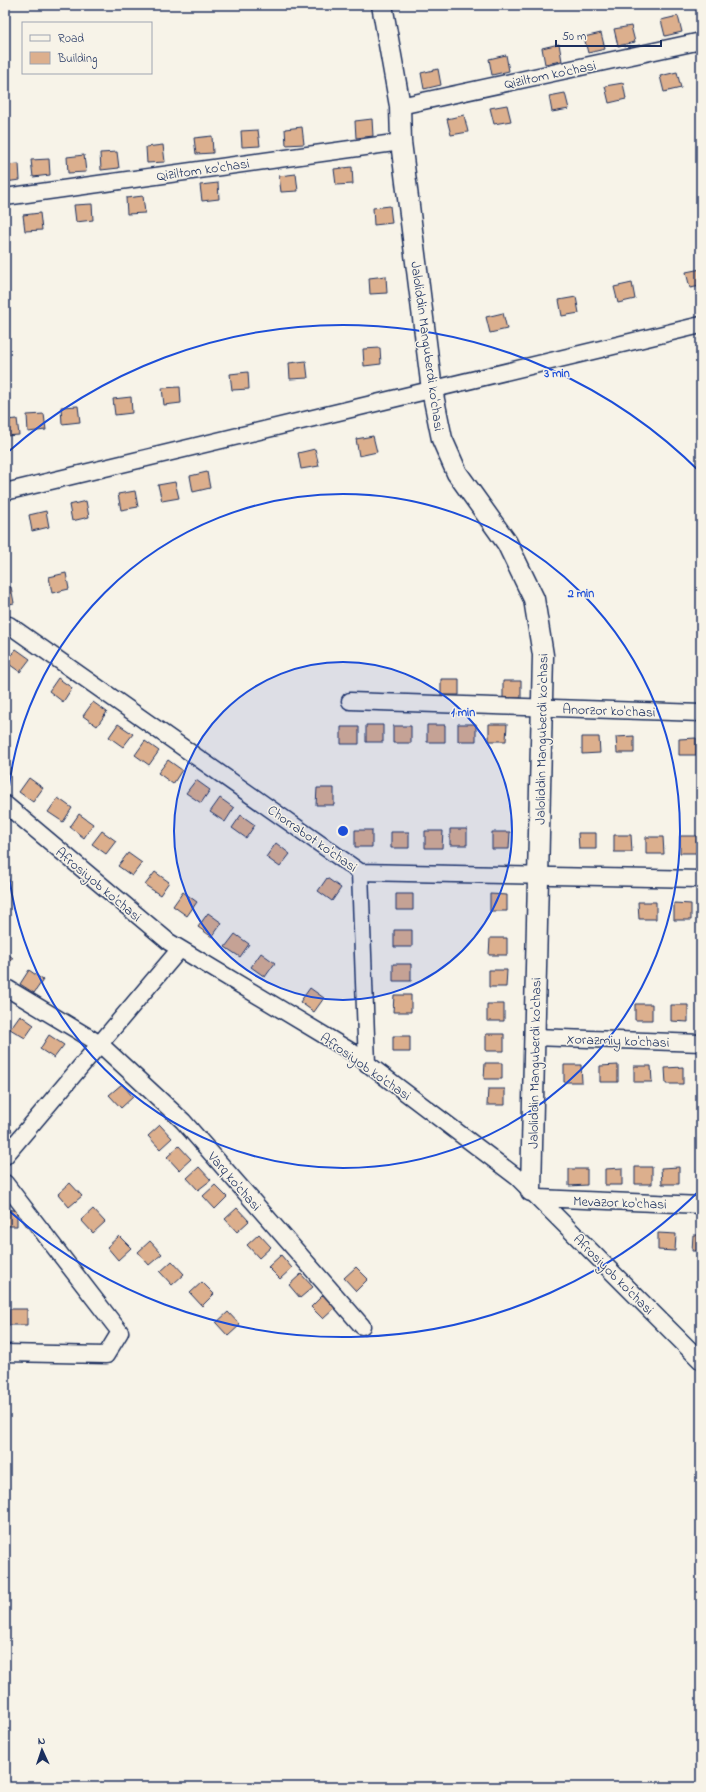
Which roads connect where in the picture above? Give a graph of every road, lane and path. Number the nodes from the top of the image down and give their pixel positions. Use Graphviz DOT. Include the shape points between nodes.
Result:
graph roads {
  1 [pos="382,5"];
  2 [pos="701,41"];
  3 [pos="400,106"];
  4 [pos="401,142"];
  5 [pos="5,197"];
  6 [pos="701,325"];
  7 [pos="432,390"];
  8 [pos="5,492"];
  9 [pos="5,626"];
  10 [pos="350,701"];
  11 [pos="542,708"];
  12 [pos="701,713"];
  13 [pos="5,804"];
  14 [pos="360,872"];
  15 [pos="538,874"];
  16 [pos="701,879"];
  17 [pos="180,949"];
  18 [pos="5,987"];
  19 [pos="534,1038"];
  20 [pos="701,1043"];
  21 [pos="100,1044"];
  22 [pos="367,1064"];
  23 [pos="5,1156"];
  24 [pos="5,1183"];
  25 [pos="535,1195"];
  26 [pos="701,1205"];
  27 [pos="362,1326"];
  28 [pos="5,1353"];
  29 [pos="701,1361"];
  1 -- 3 [label="street, Jaloliddin Manguberdi ko'chasi"];
  2 -- 3 [label="street, Qiziltom ko'chasi"];
  3 -- 4 [label="street, Jaloliddin Manguberdi ko'chasi"];
  4 -- 5 [label="street, Qiziltom ko'chasi"];
  4 -- 7 [label="street, Jaloliddin Manguberdi ko'chasi"];
  6 -- 7 [label="street"];
  7 -- 8 [label="street"];
  7 -- 11 [label="street, Jaloliddin Manguberdi ko'chasi" via="442,439 457,473 507,544 534,599 543,655"];
  9 -- 14 [label="street, Chorrabot ko'chasi" via="9,625"];
  10 -- 11 [label="street, Anorzor ko'chasi"];
  11 -- 12 [label="street, Anorzor ko'chasi"];
  11 -- 15 [label="street, Jaloliddin Manguberdi ko'chasi"];
  13 -- 17 [label="street, Afrosiyob ko'chasi"];
  14 -- 15 [label="street, Chorrabot ko'chasi"];
  14 -- 22 [label="street"];
  15 -- 16 [label="street, Chorrabot ko'chasi"];
  15 -- 19 [label="street, Jaloliddin Manguberdi ko'chasi"];
  17 -- 21 [label="street"];
  17 -- 22 [label="street, Afrosiyob ko'chasi" via="352,1052"];
  18 -- 21 [label="street, Varq ko'chasi"];
  19 -- 20 [label="street, Xorazmiy ko'chasi"];
  19 -- 25 [label="street, Jaloliddin Manguberdi ko'chasi"];
  21 -- 23 [label="street"];
  21 -- 27 [label="street, Varq ko'chasi" via="183,1122"];
  22 -- 25 [label="street, Afrosiyob ko'chasi" via="518,1178"];
  24 -- 28 [label="street" via="120,1332 106,1355"];
  25 -- 26 [label="street, Mevazor ko'chasi"];
  25 -- 29 [label="street, Afrosiyob ko'chasi"];
}
